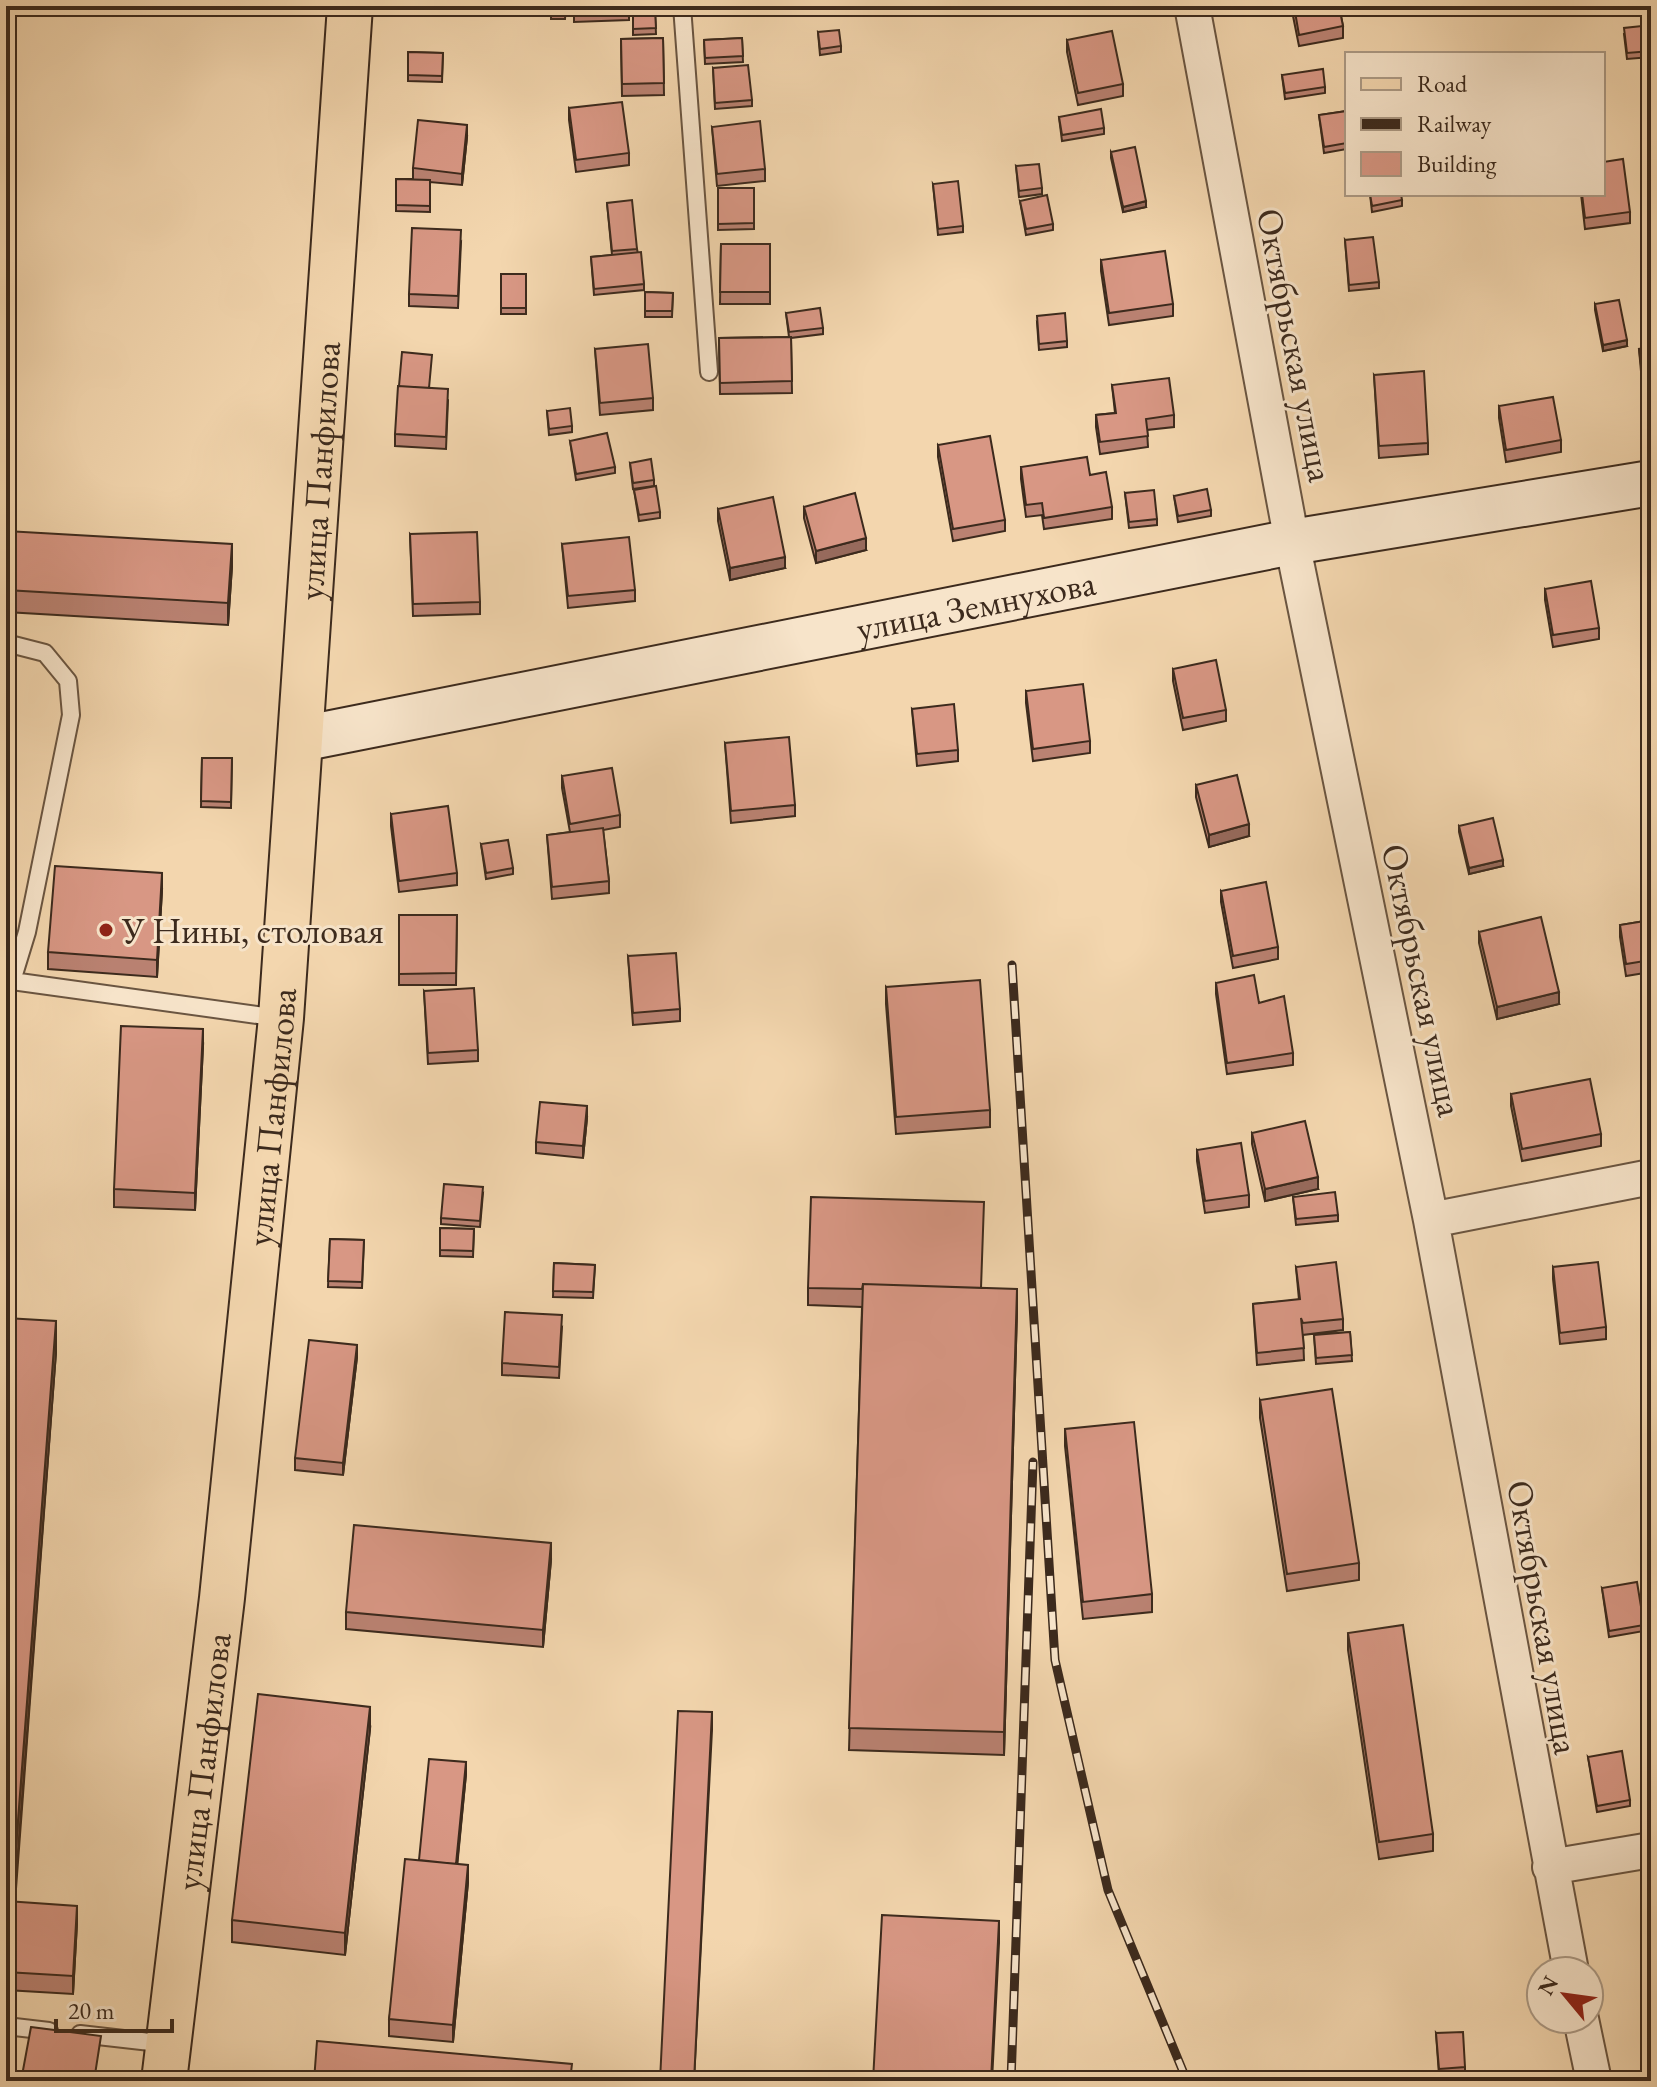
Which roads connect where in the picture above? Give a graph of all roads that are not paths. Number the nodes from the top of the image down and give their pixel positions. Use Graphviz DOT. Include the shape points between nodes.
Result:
graph roads {
  1 [pos="350,6"];
  2 [pos="682,6"];
  3 [pos="1192,6"];
  4 [pos="709,372"];
  5 [pos="1651,483"];
  6 [pos="1292,542"];
  7 [pos="6,643"];
  8 [pos="301,739"];
  9 [pos="9,980"];
  10 [pos="281,1018"];
  11 [pos="1651,1177"];
  12 [pos="1431,1220"];
  13 [pos="1651,1850"];
  14 [pos="1550,1867"];
  15 [pos="1568,1955"];
  16 [pos="6,2026"];
  17 [pos="1584,2035"];
  18 [pos="167,2062"];
  19 [pos="1594,2081"];
  1 -- 8 [label="main road, улица Панфилова"];
  2 -- 4 [label="lane"];
  3 -- 6 [label="street, Октябрьская улица"];
  5 -- 6 [label="main road, улица Земнухова"];
  6 -- 8 [label="main road, улица Земнухова"];
  6 -- 12 [label="street, Октябрьская улица"];
  7 -- 9 [label="lane" via="45,653 68,681 71,715 27,932"];
  8 -- 10 [label="main road, улица Панфилова"];
  9 -- 10 [label="lane"];
  10 -- 18 [label="main road, улица Панфилова" via="222,1598"];
  11 -- 12 [label="street"];
  12 -- 14 [label="street, Октябрьская улица"];
  13 -- 14 [label="street"];
  14 -- 15 [label="street, Октябрьская улица"];
  16 -- 18 [label="lane"];
  17 -- 19 [label="street"];
}
